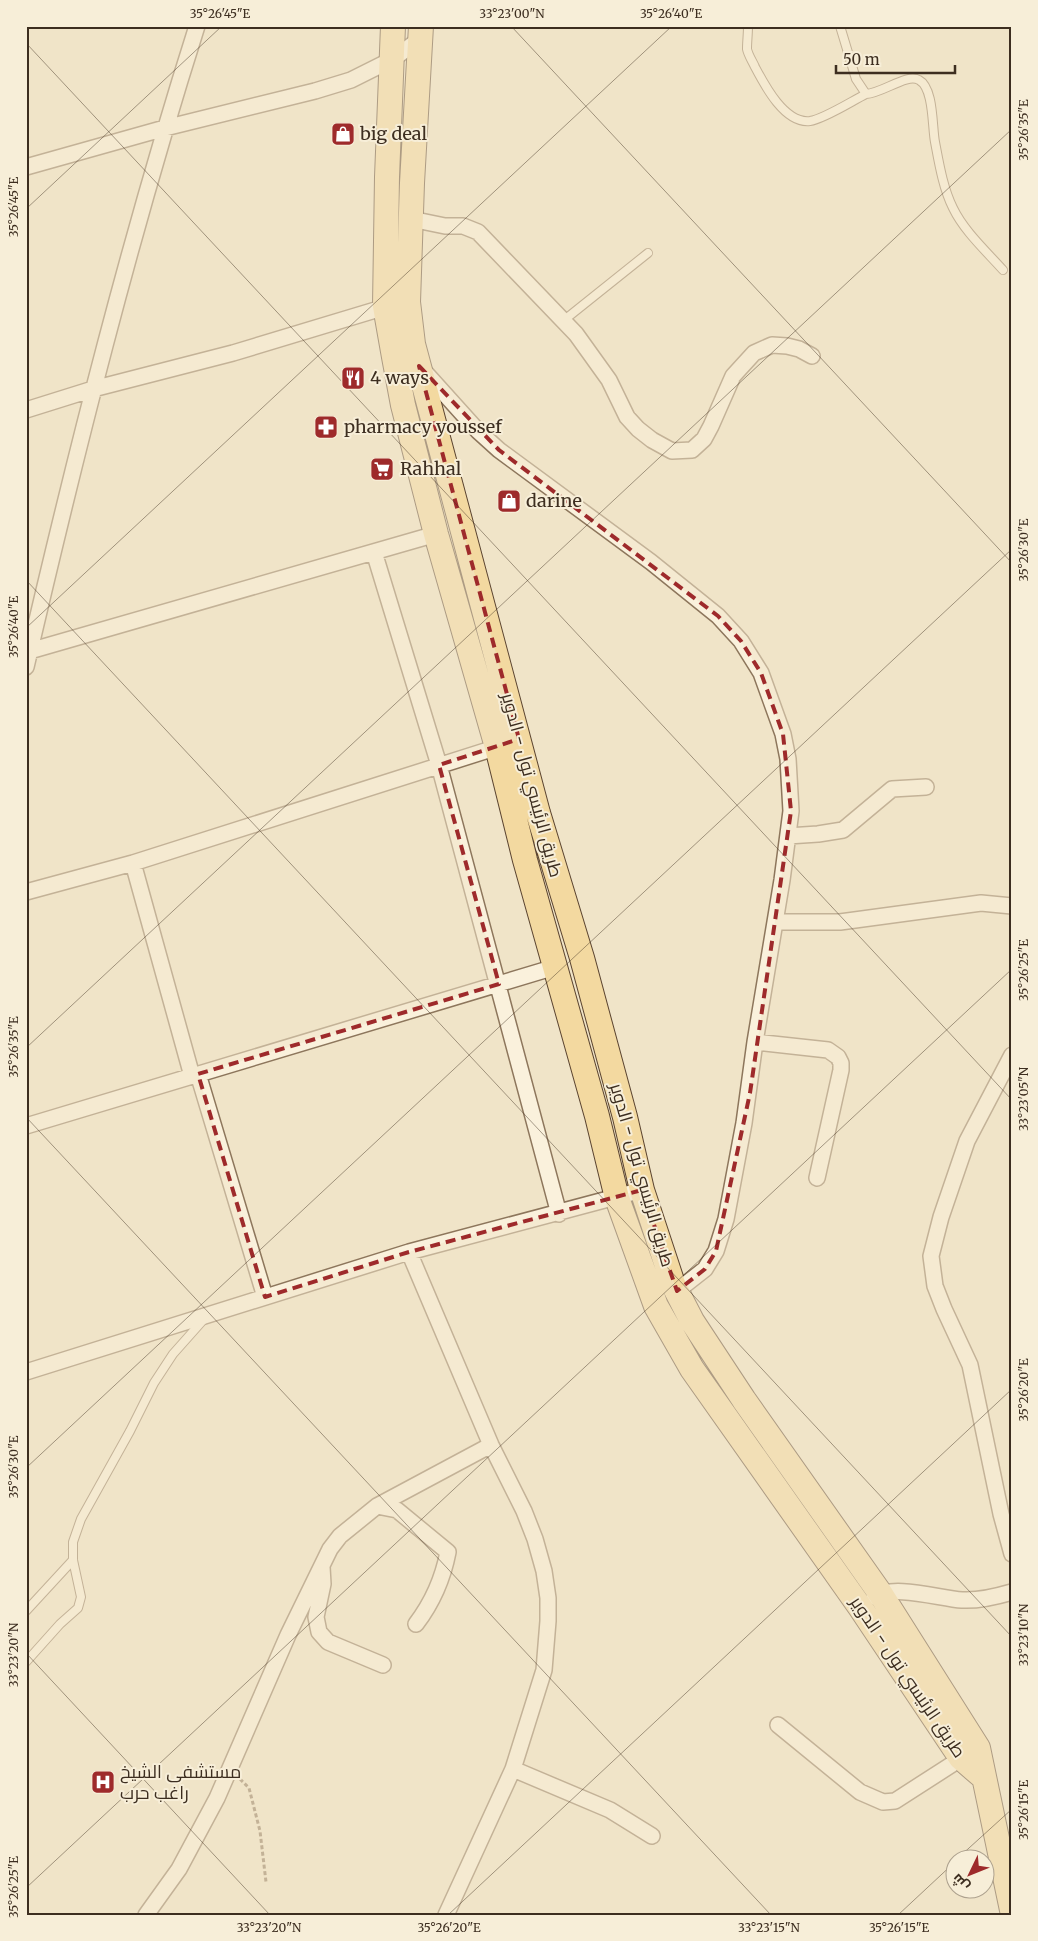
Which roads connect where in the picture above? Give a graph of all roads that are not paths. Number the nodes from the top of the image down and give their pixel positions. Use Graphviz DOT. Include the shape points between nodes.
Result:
graph roads {
  1 [pos="197,26"];
  2 [pos="393,26"];
  3 [pos="748,26"];
  4 [pos="840,26"];
  5 [pos="420,33"];
  6 [pos="393,58"];
  7 [pos="866,94"];
  8 [pos="165,128"];
  9 [pos="26,167"];
  10 [pos="411,219"];
  11 [pos="648,253"];
  12 [pos="1003,270"];
  13 [pos="397,304"];
  14 [pos="563,321"];
  15 [pos="812,356"];
  16 [pos="419,366"];
  17 [pos="93,390"];
  18 [pos="26,410"];
  19 [pos="436,534"];
  20 [pos="374,552"];
  21 [pos="28,652"];
  22 [pos="26,667"];
  23 [pos="519,739"];
  24 [pos="497,747"];
  25 [pos="439,765"];
  26 [pos="926,787"];
  27 [pos="788,836"];
  28 [pos="133,863"];
  29 [pos="26,892"];
  30 [pos="1012,906"];
  31 [pos="775,922"];
  32 [pos="555,968"];
  33 [pos="499,984"];
  34 [pos="755,1042"];
  35 [pos="1012,1055"];
  36 [pos="195,1075"];
  37 [pos="26,1126"];
  38 [pos="818,1178"];
  39 [pos="642,1190"];
  40 [pos="617,1198"];
  41 [pos="559,1214"];
  42 [pos="409,1252"];
  43 [pos="677,1291"];
  44 [pos="265,1297"];
  45 [pos="208,1315"];
  46 [pos="26,1372"];
  47 [pos="491,1445"];
  48 [pos="377,1506"];
  49 [pos="1012,1554"];
  50 [pos="73,1560"];
  51 [pos="322,1563"];
  52 [pos="1012,1592"];
  53 [pos="880,1593"];
  54 [pos="860,1607"];
  55 [pos="26,1611"];
  56 [pos="416,1624"];
  57 [pos="26,1662"];
  58 [pos="383,1665"];
  59 [pos="778,1725"];
  60 [pos="969,1753"];
  61 [pos="513,1769"];
  62 [pos="652,1836"];
  63 [pos="1012,1910"];
  64 [pos="146,1915"];
  65 [pos="446,1915"];
  1 -- 8 [label="street"];
  2 -- 6 [label="main road, طريق الرئيسي تول - الدوير"];
  3 -- 7 [label="lane" via="748,51 758,72 770,93 796,119 810,121 820,118"];
  4 -- 7 [label="lane" via="856,79"];
  5 -- 6 [label="street"];
  5 -- 10 [label="main road, طريق الرئيسي تول - الدوير"];
  6 -- 8 [label="street" via="350,80 315,92"];
  6 -- 13 [label="main road, طريق الرئيسي تول - الدوير" via="387,177"];
  7 -- 12 [label="lane" via="875,94 910,78 926,86 940,166 953,208 965,227"];
  8 -- 9 [label="street"];
  8 -- 17 [label="street"];
  10 -- 13 [label="main road, طريق الرئيسي تول - الدوير"];
  10 -- 14 [label="street" via="463,226 478,232"];
  11 -- 14 [label="lane"];
  13 -- 16 [label="main road, طريق الرئيسي تول - الدوير"];
  13 -- 17 [label="street" via="233,353"];
  13 -- 19 [label="main road, طريق الرئيسي تول - الدوير" via="403,405"];
  14 -- 15 [label="street" via="609,380 627,417 652,440 672,451 692,450 704,439 733,376 754,353 772,345 799,349"];
  16 -- 23 [label="main road, طريق الرئيسي تول - الدوير"];
  16 -- 27 [label="street" via="499,450 686,589 741,641 762,673 783,734 790,783"];
  17 -- 18 [label="street"];
  17 -- 21 [label="street"];
  19 -- 20 [label="street"];
  19 -- 24 [label="main road, طريق الرئيسي تول - الدوير"];
  20 -- 21 [label="street"];
  20 -- 25 [label="street"];
  21 -- 22 [label="street"];
  23 -- 24 [label="street"];
  23 -- 39 [label="main road, طريق الرئيسي تول - الدوير" via="582,958"];
  24 -- 25 [label="street"];
  24 -- 32 [label="main road, طريق الرئيسي تول - الدوير"];
  25 -- 28 [label="street"];
  25 -- 33 [label="street"];
  26 -- 27 [label="street" via="892,789 843,830"];
  27 -- 31 [label="street"];
  28 -- 29 [label="street"];
  28 -- 36 [label="street"];
  30 -- 31 [label="street" via="980,902 840,922"];
  31 -- 34 [label="street"];
  32 -- 33 [label="street"];
  32 -- 40 [label="main road, طريق الرئيسي تول - الدوير"];
  33 -- 36 [label="street"];
  33 -- 41 [label="street"];
  34 -- 38 [label="street" via="828,1050 841,1062 840,1083"];
  34 -- 43 [label="street" via="750,1093 726,1219 716,1251 705,1269"];
  35 -- 49 [label="street" via="967,1141 931,1256 935,1286 970,1366"];
  36 -- 37 [label="street"];
  36 -- 44 [label="street"];
  39 -- 40 [label="street"];
  39 -- 43 [label="main road, طريق الرئيسي تول - الدوير"];
  40 -- 41 [label="street"];
  40 -- 54 [label="main road, طريق الرئيسي تول - الدوير" via="656,1306 692,1369"];
  41 -- 42 [label="street"];
  42 -- 44 [label="street"];
  42 -- 47 [label="street"];
  43 -- 53 [label="main road, طريق الرئيسي تول - الدوير" via="692,1321 744,1400"];
  44 -- 45 [label="street"];
  45 -- 46 [label="street"];
  45 -- 50 [label="lane" via="173,1354 154,1383 81,1519 73,1542"];
  47 -- 48 [label="street"];
  47 -- 61 [label="street" via="524,1510 544,1570 548,1598 544,1670"];
  48 -- 51 [label="street" via="340,1536"];
  48 -- 56 [label="street" via="397,1510 448,1552 445,1570 433,1598"];
  50 -- 55 [label="lane"];
  50 -- 57 [label="lane" via="81,1597 78,1608"];
  51 -- 58 [label="street" via="323,1584 316,1617 318,1632 328,1642"];
  51 -- 64 [label="street" via="217,1798 179,1868"];
  52 -- 53 [label="street" via="991,1598 963,1600 906,1591"];
  53 -- 54 [label="street"];
  53 -- 60 [label="main road, طريق الرئيسي تول - الدوير"];
  54 -- 60 [label="main road, طريق الرئيسي تول - الدوير"];
  59 -- 60 [label="street" via="860,1792 883,1802 895,1801"];
  60 -- 63 [label="main road, طريق الرئيسي تول - الدوير" via="983,1777"];
  61 -- 62 [label="street" via="610,1810"];
  61 -- 65 [label="street"];
}
